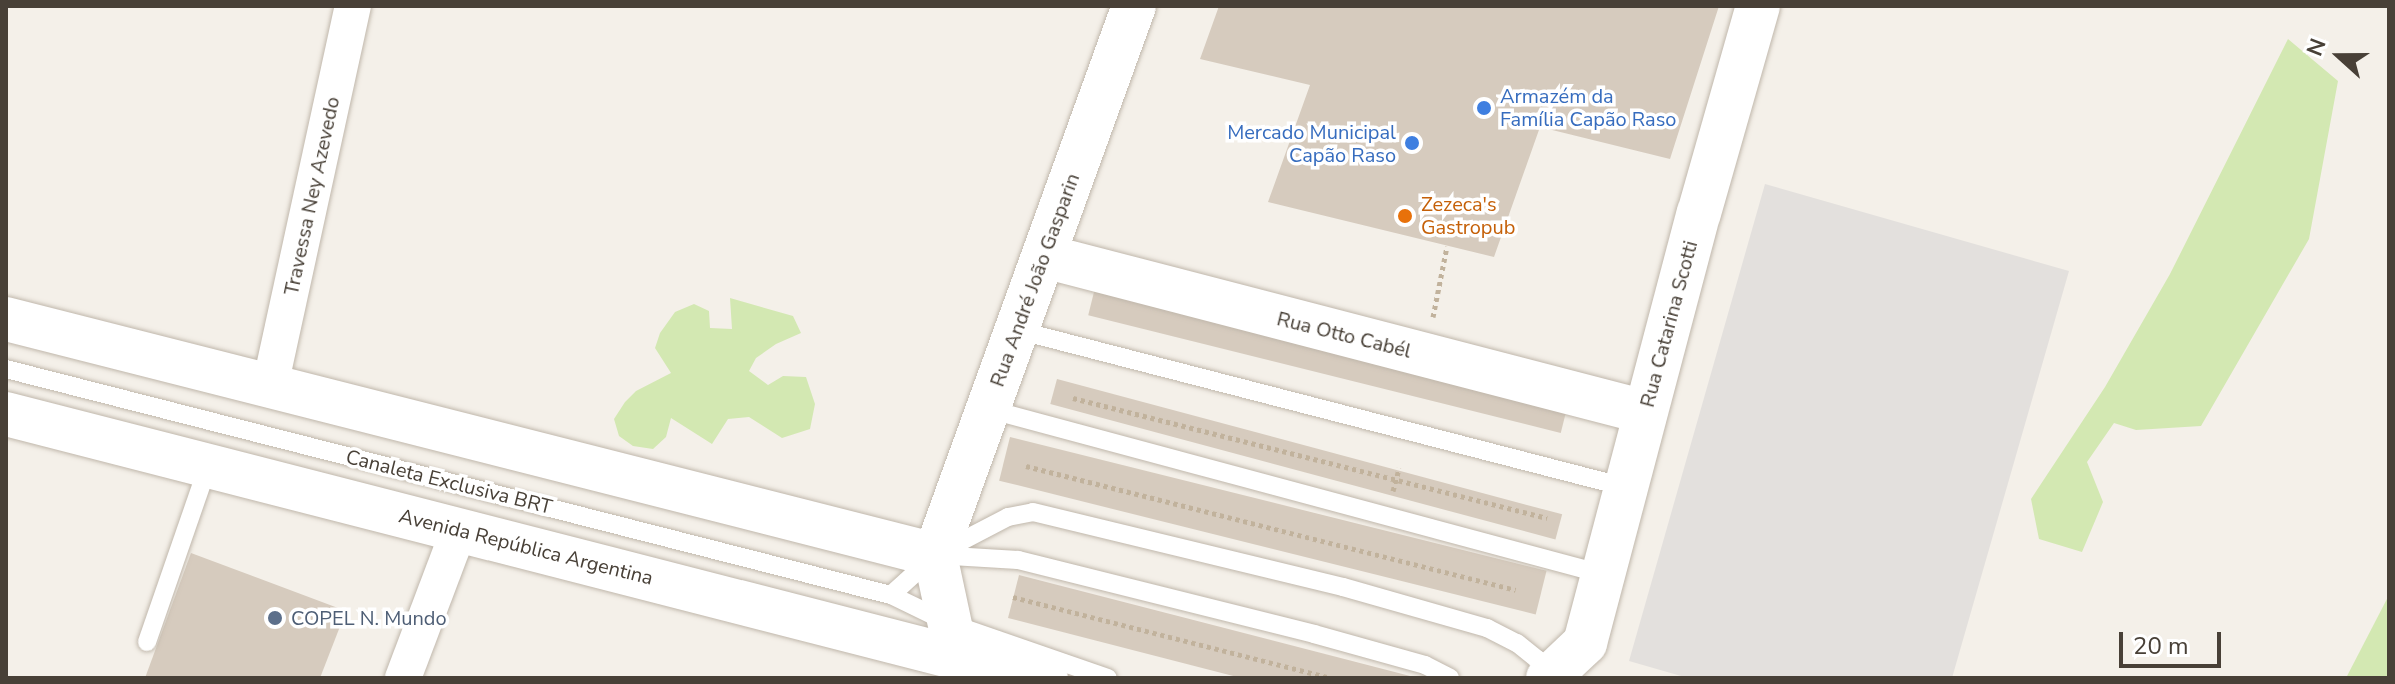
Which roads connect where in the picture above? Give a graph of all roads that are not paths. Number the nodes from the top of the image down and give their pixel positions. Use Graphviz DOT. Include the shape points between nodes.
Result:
graph roads {
  1 [pos="353,6"];
  2 [pos="1134,6"];
  3 [pos="1758,6"];
  4 [pos="1044,256"];
  5 [pos="6,319"];
  6 [pos="1017,330"];
  7 [pos="6,369"];
  8 [pos="270,386"];
  9 [pos="988,409"];
  10 [pos="1645,412"];
  11 [pos="6,414"];
  12 [pos="208,466"];
  13 [pos="1625,487"];
  14 [pos="459,530"];
  15 [pos="935,555"];
  16 [pos="1602,574"];
  17 [pos="891,595"];
  18 [pos="147,642"];
  19 [pos="952,653"];
  20 [pos="1594,660"];
  21 [pos="1549,677"];
  22 [pos="403,678"];
  23 [pos="1046,678"];
  24 [pos="1108,678"];
  25 [pos="1450,678"];
  1 -- 8 [label="street, Travessa Ney Azevedo"];
  2 -- 4 [label="street, Rua André João Gasparin"];
  3 -- 10 [label="street, Rua Catarina Scotti"];
  4 -- 6 [label="street, Rua André João Gasparin"];
  4 -- 10 [label="street, Rua Otto Cabél"];
  5 -- 8 [label="street"];
  6 -- 9 [label="street, Rua André João Gasparin"];
  6 -- 13 [label="lane"];
  7 -- 17 [label="lane, Canaleta Exclusiva BRT"];
  8 -- 15 [label="street"];
  9 -- 15 [label="street, Rua André João Gasparin"];
  9 -- 16 [label="lane"];
  10 -- 13 [label="street, Rua Catarina Scotti"];
  11 -- 12 [label="street, Avenida República Argentina"];
  12 -- 14 [label="street, Avenida República Argentina"];
  12 -- 18 [label="lane"];
  13 -- 16 [label="street, Rua Catarina Scotti"];
  14 -- 19 [label="street, Avenida República Argentina"];
  14 -- 22 [label="street"];
  15 -- 17 [label="lane"];
  15 -- 19 [label="street"];
  15 -- 21 [label="lane" via="1008,517 1033,512 1343,587 1487,628 1517,643"];
  15 -- 25 [label="lane" via="1018,560 1314,634 1425,665"];
  16 -- 20 [label="street, Rua Catarina Scotti"];
  17 -- 19 [label="lane, Canaleta Exclusiva BRT"];
  19 -- 23 [label="street, Avenida República Argentina"];
  19 -- 24 [label="lane, Canaleta Exclusiva BRT"];
  20 -- 21 [label="street"];
}
